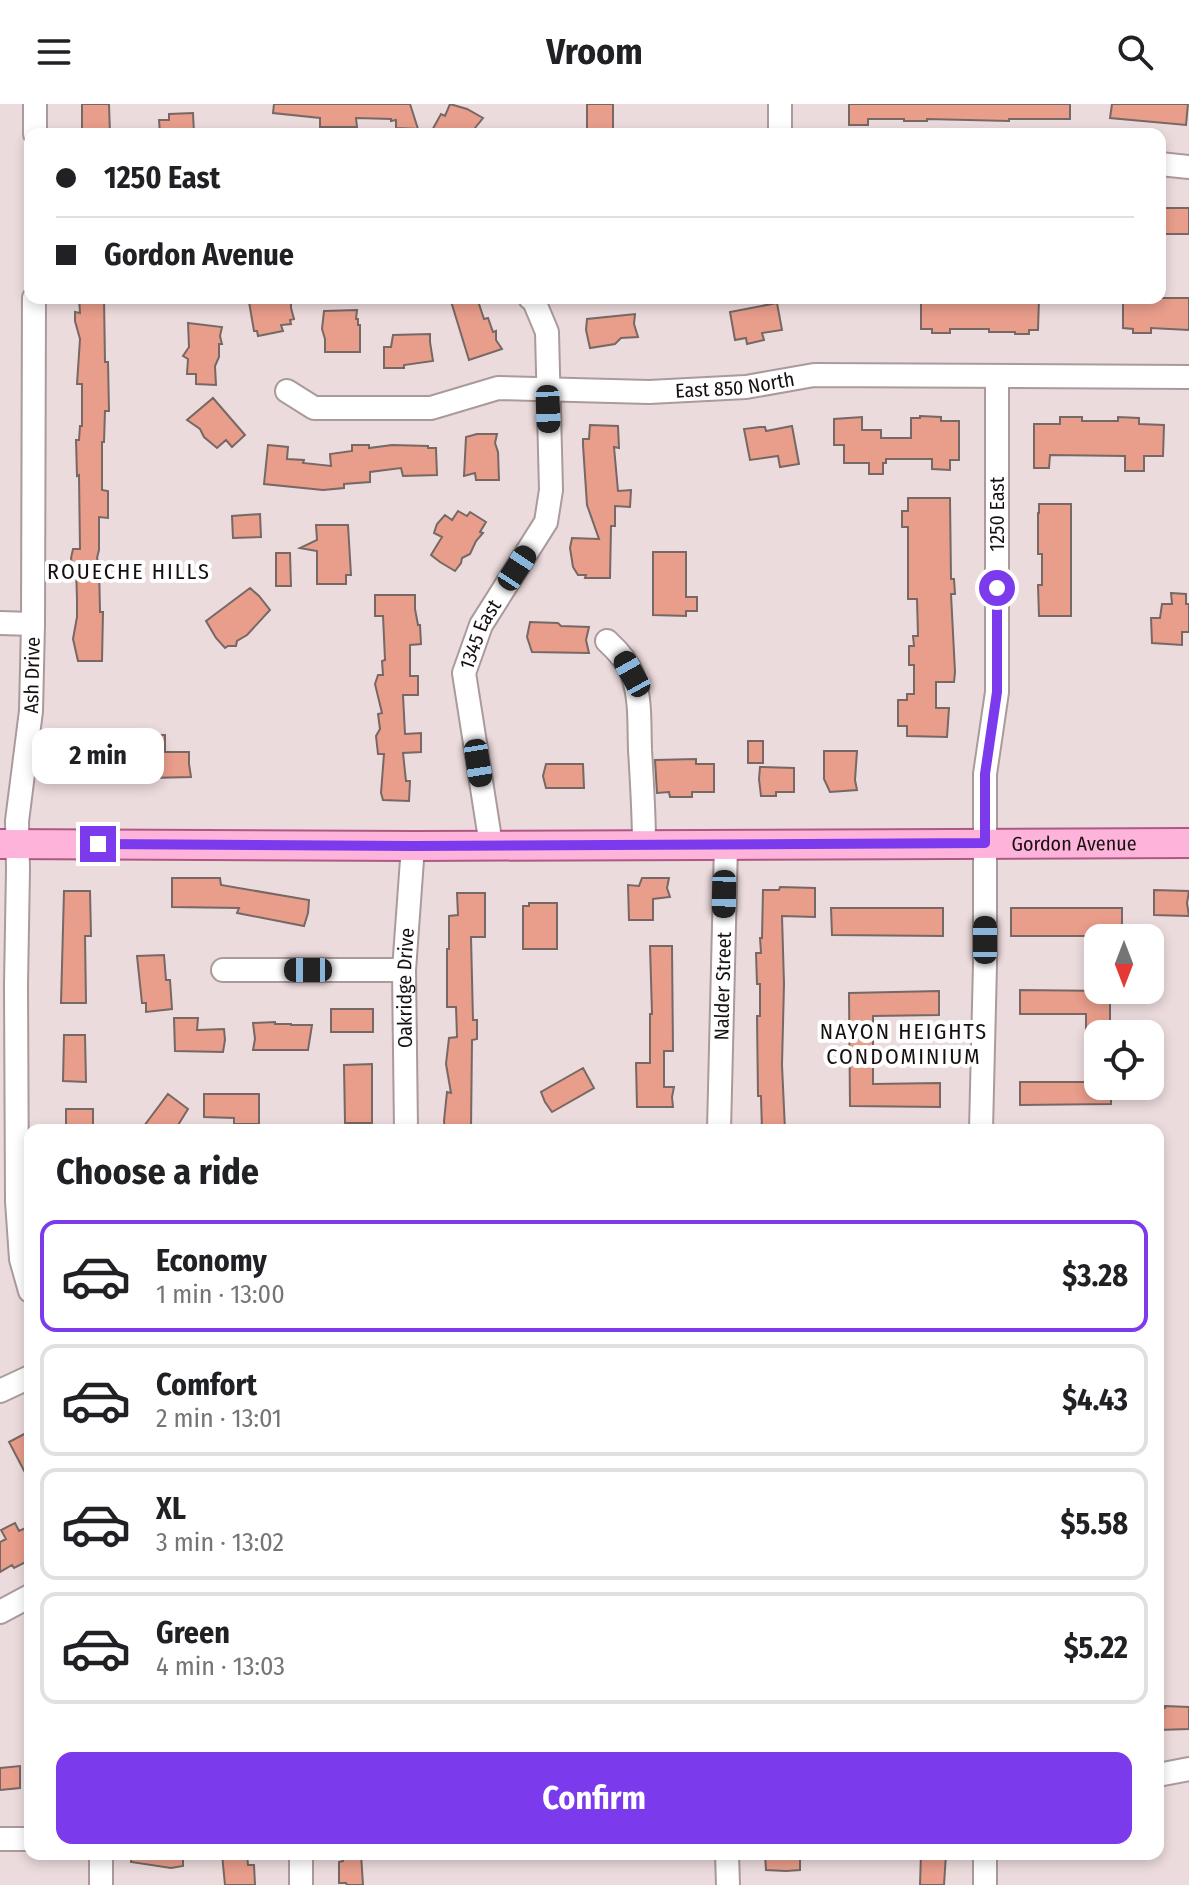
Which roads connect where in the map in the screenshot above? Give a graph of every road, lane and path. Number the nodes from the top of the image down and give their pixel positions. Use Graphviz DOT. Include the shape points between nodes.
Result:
graph roads {
  1 [pos="35,104"];
  2 [pos="780,104"];
  3 [pos="35,128"];
  4 [pos="780,128"];
  5 [pos="1166,165"];
  6 [pos="1189,167"];
  7 [pos="34,304"];
  8 [pos="535,304"];
  9 [pos="997,376"];
  10 [pos="1189,377"];
  11 [pos="547,388"];
  12 [pos="287,391"];
  13 [pos="0,623"];
  14 [pos="33,624"];
  15 [pos="607,641"];
  16 [pos="985,843"];
  17 [pos="1189,843"];
  18 [pos="9,844"];
  19 [pos="644,844"];
  20 [pos="726,844"];
  21 [pos="491,845"];
  22 [pos="413,846"];
  23 [pos="223,970"];
  24 [pos="404,970"];
  25 [pos="8,985"];
  26 [pos="406,1124"];
  27 [pos="719,1124"];
  28 [pos="981,1124"];
  29 [pos="8,1202"];
  30 [pos="24,1270"];
  31 [pos="24,1380"];
  32 [pos="0,1391"];
  33 [pos="24,1599"];
  34 [pos="0,1612"];
  35 [pos="1189,1769"];
  36 [pos="1164,1774"];
  37 [pos="0,1839"];
  38 [pos="24,1839"];
  39 [pos="101,1860"];
  40 [pos="301,1860"];
  41 [pos="727,1860"];
  42 [pos="985,1860"];
  43 [pos="101,1885"];
  44 [pos="301,1885"];
  45 [pos="728,1885"];
  46 [pos="985,1885"];
  1 -- 3 [label="street"];
  2 -- 4 [label="street"];
  5 -- 6 [label="street"];
  7 -- 14 [label="street, Ash Drive"];
  8 -- 11 [label="street, 1345 East" via="547,332"];
  9 -- 10 [label="street, East 850 North"];
  9 -- 11 [label="street, East 850 North" via="814,375 746,387 649,392"];
  9 -- 16 [label="street, 1250 East" via="997,692 985,774"];
  11 -- 12 [label="street, East 850 North" via="498,388 431,408 314,408"];
  11 -- 21 [label="street, 1345 East" via="551,490 546,522 481,625 464,673"];
  13 -- 14 [label="street"];
  14 -- 18 [label="street, Ash Drive" via="31,711 17,821"];
  15 -- 19 [label="street" via="632,674 639,705"];
  16 -- 17 [label="main road, Gordon Avenue"];
  16 -- 20 [label="main road, Gordon Avenue"];
  16 -- 28 [label="street, 1250 East"];
  18 -- 22 [label="main road, Gordon Avenue"];
  18 -- 25 [label="street, Ash Drive" via="18,869"];
  19 -- 20 [label="main road, Gordon Avenue"];
  19 -- 21 [label="main road, Gordon Avenue"];
  20 -- 27 [label="street, Nalder Street"];
  21 -- 22 [label="main road, Gordon Avenue"];
  22 -- 24 [label="street, Oakridge Drive"];
  23 -- 24 [label="street"];
  24 -- 26 [label="street, Oakridge Drive"];
  25 -- 29 [label="street, Ash Drive"];
  29 -- 30 [label="street, Ash Drive"];
  31 -- 32 [label="street"];
  33 -- 34 [label="street"];
  35 -- 36 [label="street"];
  37 -- 38 [label="street"];
  39 -- 43 [label="street"];
  40 -- 44 [label="street"];
  41 -- 45 [label="street"];
  42 -- 46 [label="street"];
}
